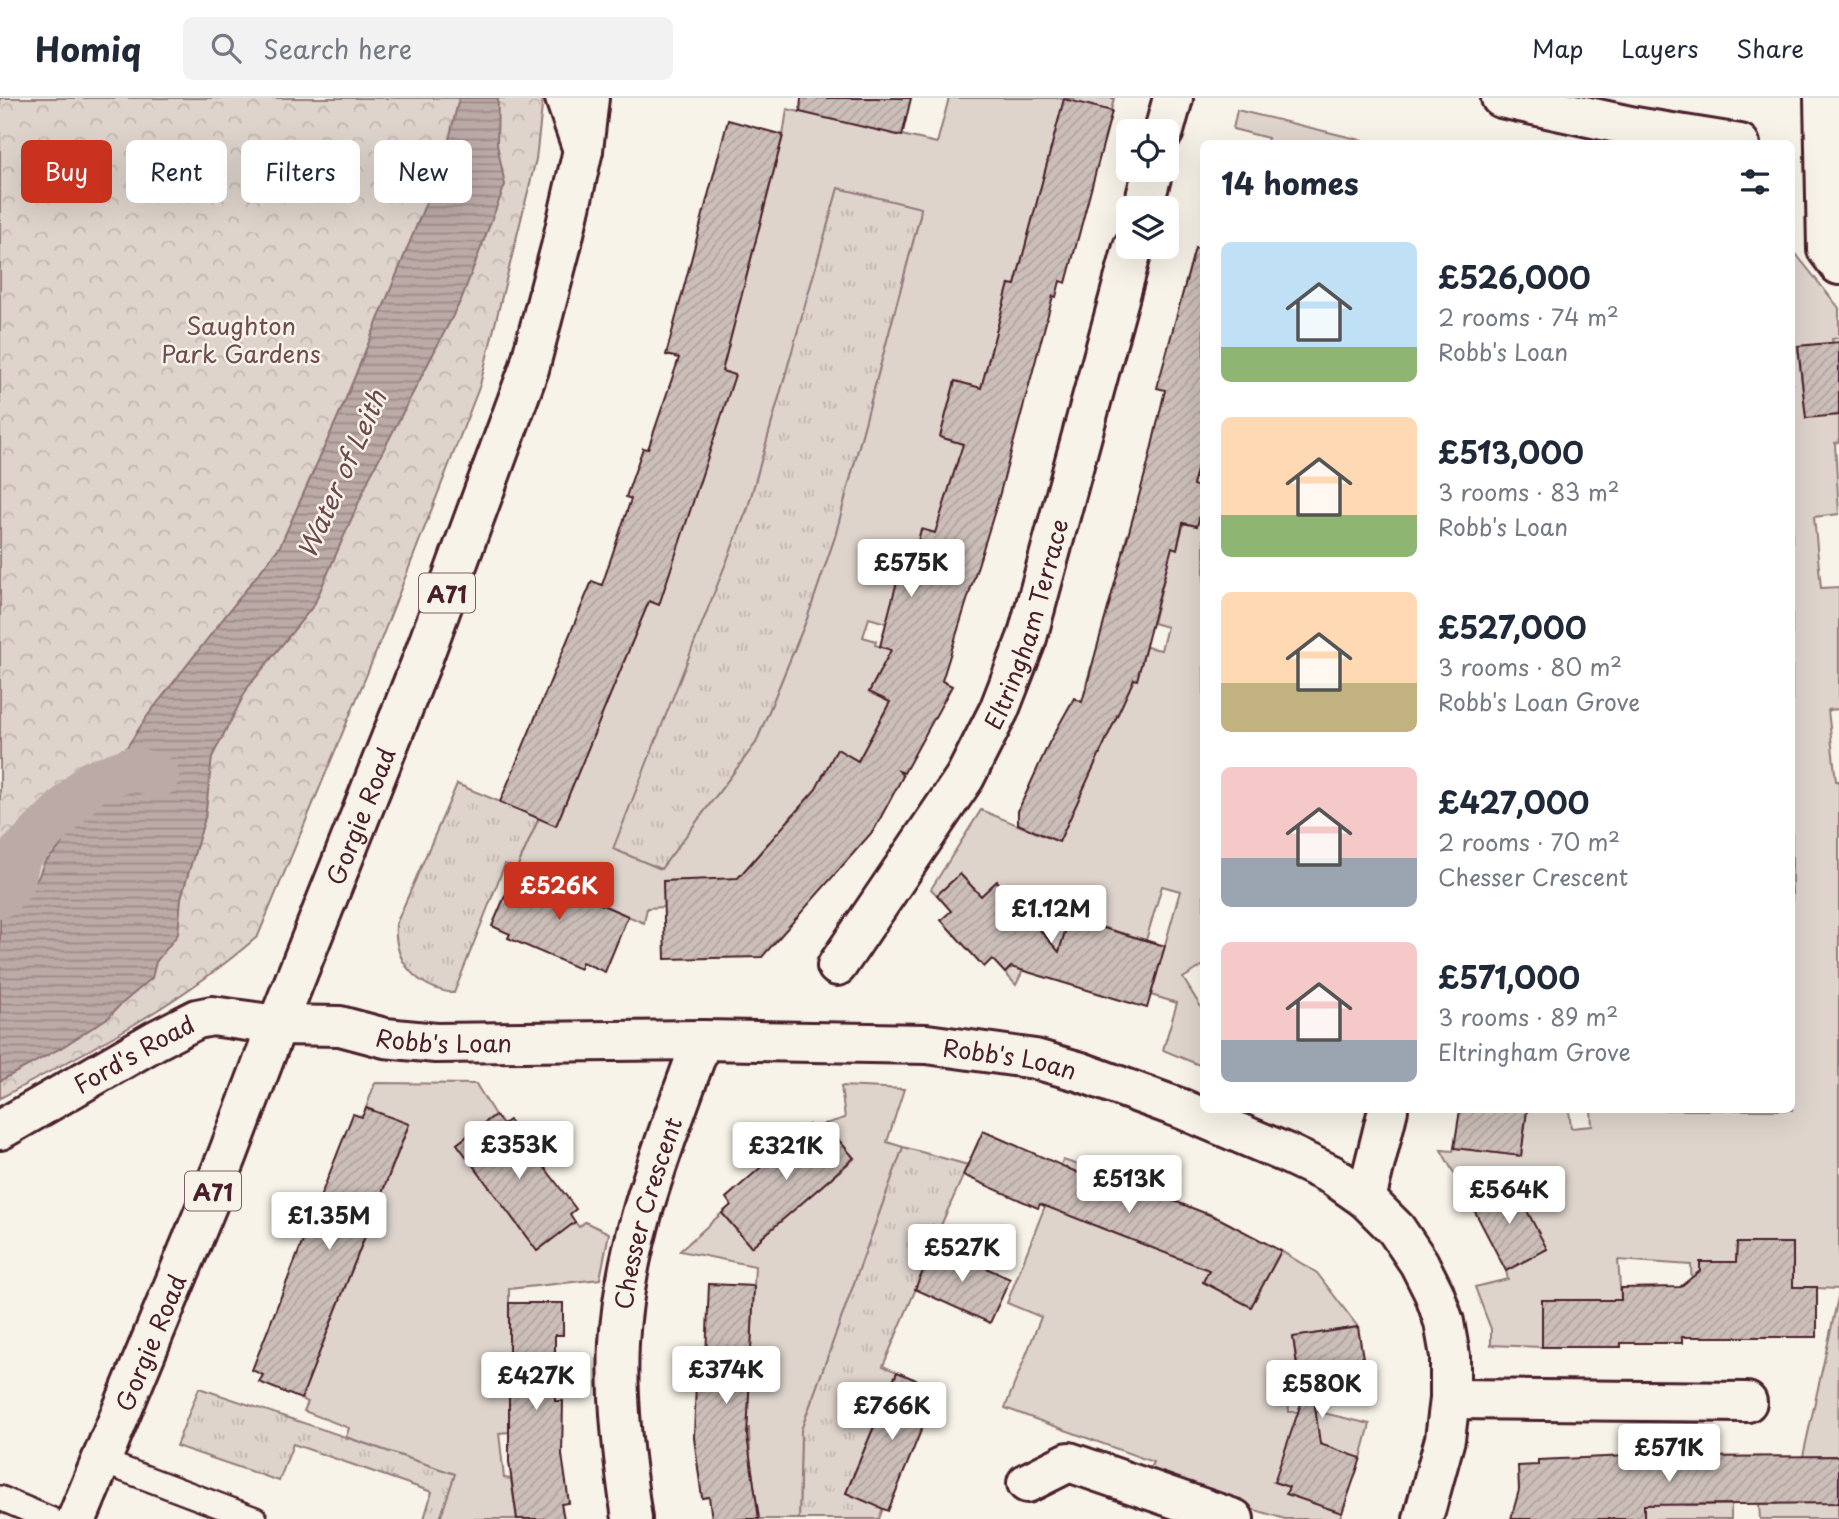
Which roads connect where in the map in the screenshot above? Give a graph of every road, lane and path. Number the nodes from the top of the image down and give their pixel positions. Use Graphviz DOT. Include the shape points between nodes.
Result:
graph roads {
  1 [pos="565,98"];
  2 [pos="589,98"];
  3 [pos="1173,98"];
  4 [pos="1502,98"];
  5 [pos="1824,98"];
  6 [pos="1167,119"];
  7 [pos="1715,140"];
  8 [pos="583,150"];
  9 [pos="1809,155"];
  10 [pos="1130,259"];
  11 [pos="1839,265"];
  12 [pos="837,966"];
  13 [pos="277,1025"];
  14 [pos="702,1040"];
  15 [pos="1387,1113"];
  16 [pos="0,1130"];
  17 [pos="1366,1199"];
  18 [pos="1450,1399"];
  19 [pos="1747,1402"];
  20 [pos="101,1461"];
  21 [pos="1027,1483"];
  22 [pos="0,1498"];
  23 [pos="50,1519"];
  24 [pos="77,1519"];
  25 [pos="255,1519"];
  26 [pos="632,1519"];
  27 [pos="1234,1519"];
  28 [pos="1423,1519"];
  1 -- 8 [label="street"];
  2 -- 8 [label="street, Gorgie Road / A71"];
  3 -- 6 [label="street"];
  4 -- 7 [label="street"];
  5 -- 9 [label="street"];
  8 -- 13 [label="street, Gorgie Road / A71" via="529,369 421,663"];
  9 -- 11 [label="street" via="1827,249"];
  10 -- 12 [label="street, Eltringham Terrace" via="1027,638 999,710 965,777"];
  13 -- 14 [label="street, Robb's Loan" via="340,1026 384,1038 436,1043"];
  13 -- 16 [label="street, Ford's Road" via="212,1016 197,1019"];
  13 -- 20 [label="street, Gorgie Road / A71" via="228,1157"];
  14 -- 17 [label="street, Robb's Loan" via="928,1044 1035,1059 1239,1131 1332,1175"];
  14 -- 26 [label="street, Chesser Crescent" via="650,1183 626,1284 619,1402"];
  15 -- 17 [label="street"];
  17 -- 18 [label="street, Robb's Loan" via="1396,1229 1434,1293 1450,1356"];
  18 -- 19 [label="street"];
  18 -- 28 [label="street, Robb's Loan"];
  20 -- 24 [label="street, Gorgie Road / A71"];
  20 -- 25 [label="lane"];
  21 -- 27 [label="street" via="1069,1462"];
  22 -- 23 [label="lane"];
}
